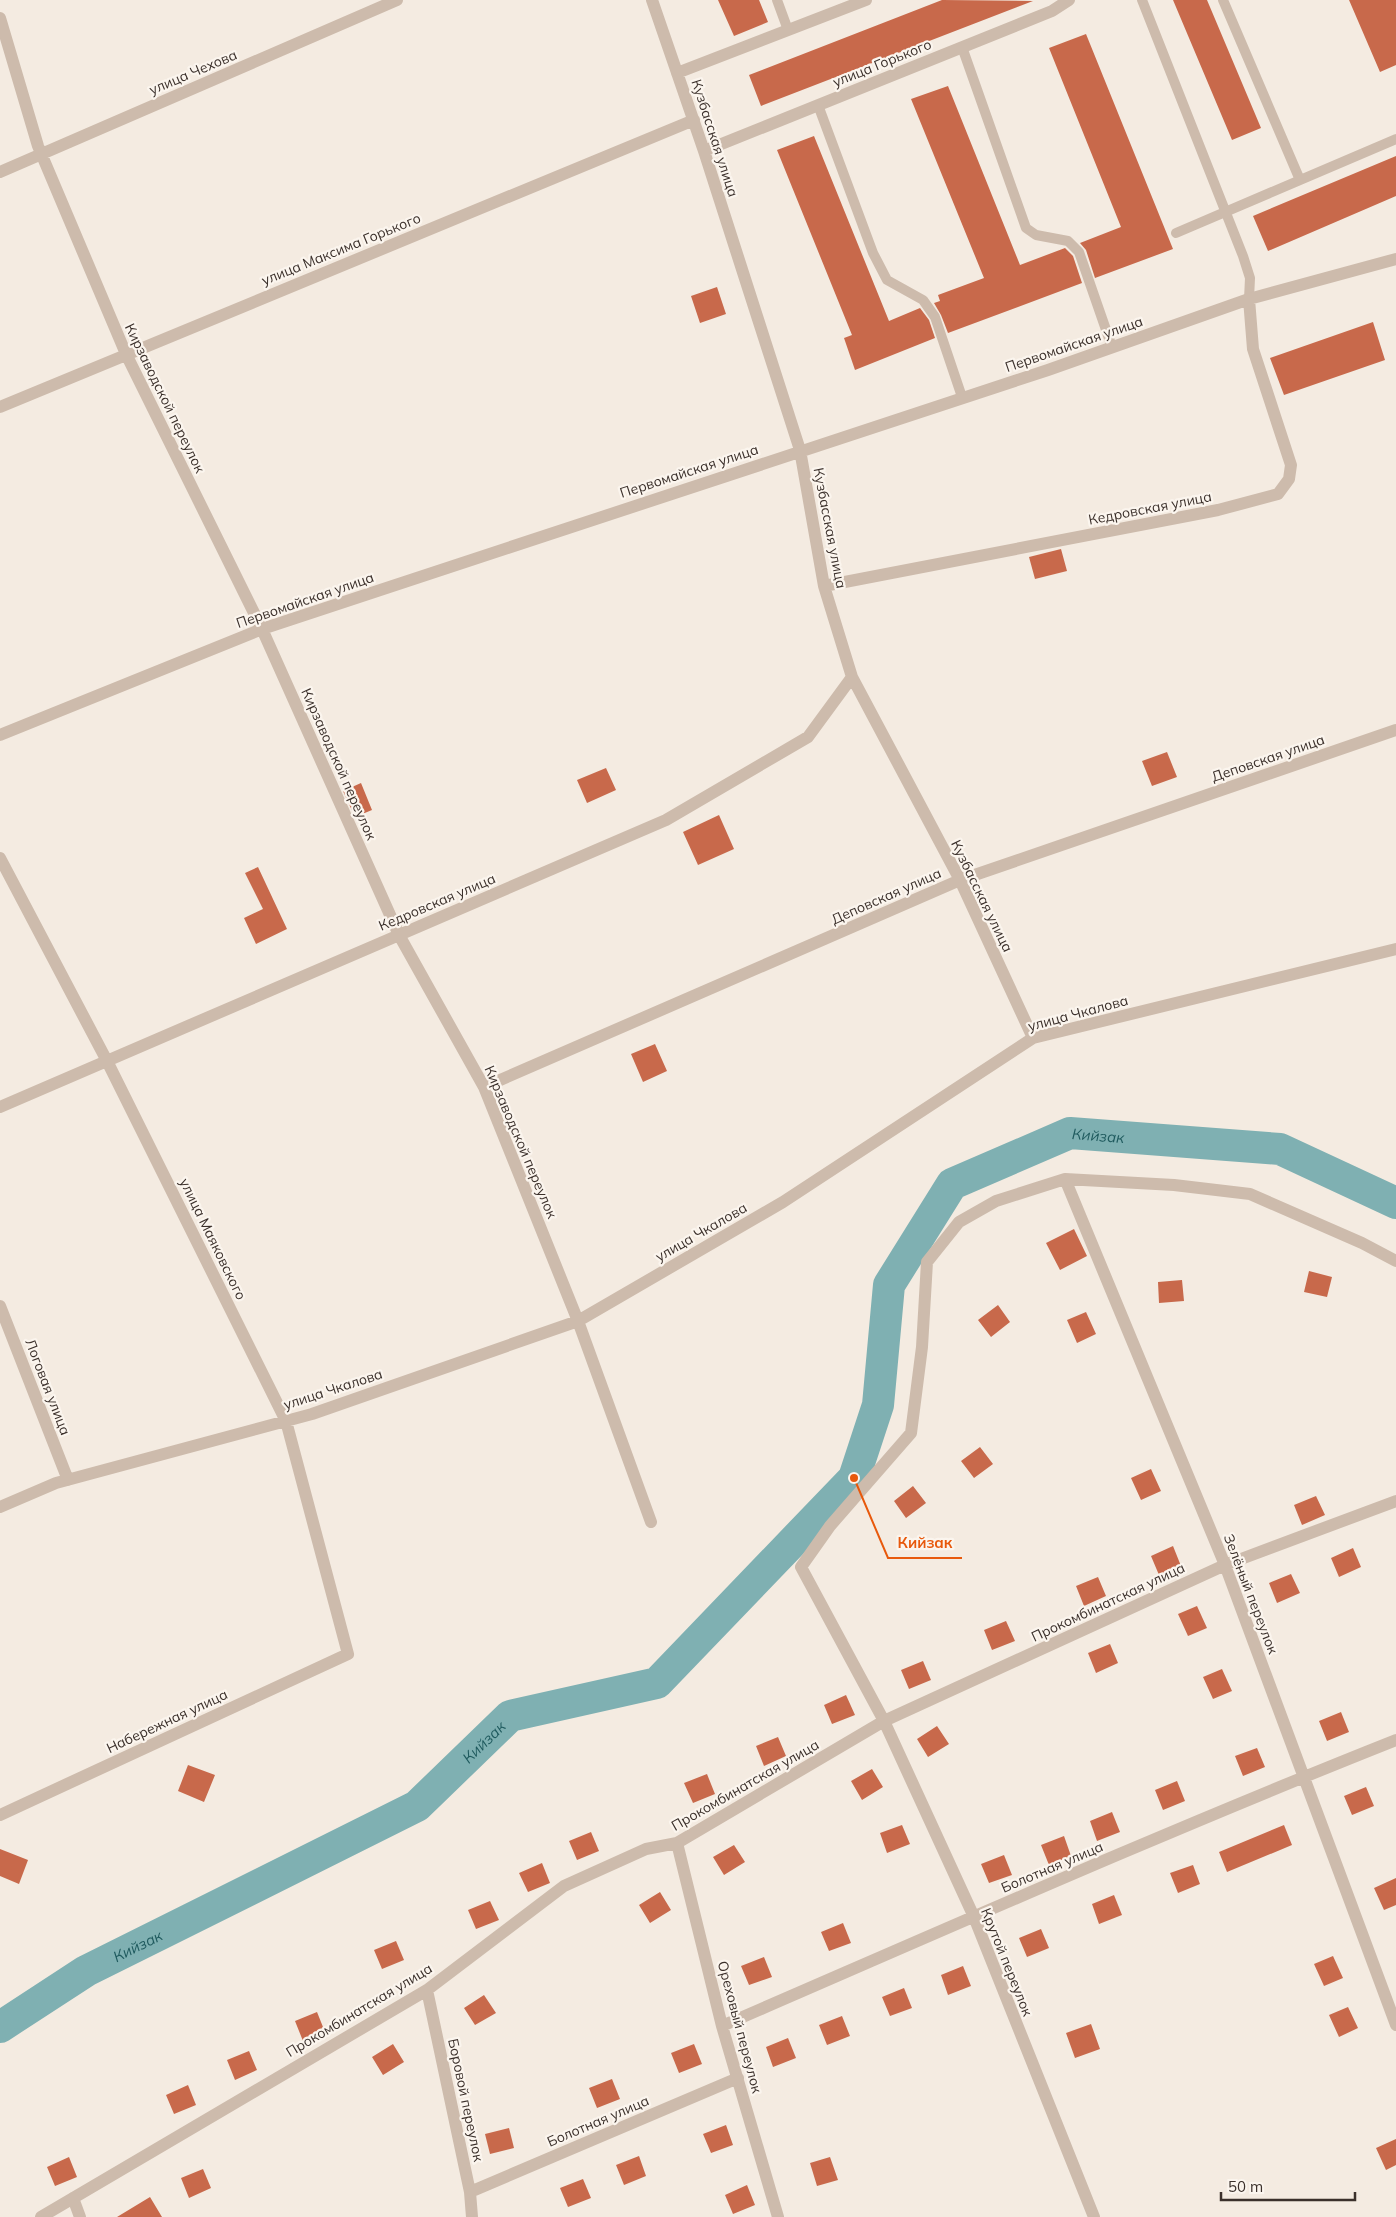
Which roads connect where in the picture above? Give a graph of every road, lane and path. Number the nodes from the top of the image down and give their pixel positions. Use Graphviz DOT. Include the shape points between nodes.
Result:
graph roads {
  1 [pos="398,0"];
  2 [pos="652,0"];
  3 [pos="777,0"];
  4 [pos="866,0"];
  5 [pos="1069,0"];
  6 [pos="1142,0"];
  7 [pos="1223,0"];
  8 [pos="0,18"];
  9 [pos="788,30"];
  10 [pos="962,47"];
  11 [pos="677,73"];
  12 [pos="818,105"];
  13 [pos="694,120"];
  14 [pos="1396,139"];
  15 [pos="704,151"];
  16 [pos="42,154"];
  17 [pos="0,172"];
  18 [pos="1300,180"];
  19 [pos="1226,212"];
  20 [pos="1176,233"];
  21 [pos="1396,259"];
  22 [pos="1249,299"];
  23 [pos="1112,347"];
  24 [pos="126,354"];
  25 [pos="962,398"];
  26 [pos="0,407"];
  27 [pos="800,450"];
  28 [pos="824,586"];
  29 [pos="262,629"];
  30 [pos="852,677"];
  31 [pos="1396,730"];
  32 [pos="0,735"];
  33 [pos="0,858"];
  34 [pos="960,880"];
  35 [pos="398,935"];
  36 [pos="1396,949"];
  37 [pos="1033,1038"];
  38 [pos="107,1061"];
  39 [pos="484,1087"];
  40 [pos="0,1107"];
  41 [pos="1066,1179"];
  42 [pos="1396,1261"];
  43 [pos="0,1306"];
  44 [pos="578,1321"];
  45 [pos="286,1420"];
  46 [pos="68,1480"];
  47 [pos="1396,1501"];
  48 [pos="0,1507"];
  49 [pos="651,1522"];
  50 [pos="1225,1565"];
  51 [pos="348,1654"];
  52 [pos="884,1721"];
  53 [pos="1396,1740"];
  54 [pos="1305,1776"];
  55 [pos="0,1815"];
  56 [pos="677,1843"];
  57 [pos="974,1917"];
  58 [pos="427,1990"];
  59 [pos="1396,2025"];
  60 [pos="722,2026"];
  61 [pos="738,2078"];
  62 [pos="470,2192"];
  63 [pos="73,2198"];
  64 [pos="41,2217"];
  65 [pos="80,2217"];
  66 [pos="472,2217"];
  67 [pos="778,2217"];
  68 [pos="1094,2217"];
  1 -- 16 [label="street, улица Чехова"];
  2 -- 11 [label="street, Кузбасская улица"];
  3 -- 9 [label="lane"];
  4 -- 9 [label="street"];
  5 -- 10 [label="street, улица Горького" via="1052,11"];
  6 -- 19 [label="lane"];
  7 -- 18 [label="lane"];
  8 -- 16 [label="street, Кирзаводской переулок"];
  9 -- 11 [label="street"];
  10 -- 12 [label="street, улица Горького"];
  10 -- 23 [label="lane" via="1026,228 1036,235 1068,241 1079,252"];
  11 -- 13 [label="street, Кузбасская улица"];
  12 -- 15 [label="street, улица Горького"];
  12 -- 25 [label="lane" via="873,253 887,280 924,300 934,317"];
  13 -- 15 [label="street, Кузбасская улица"];
  13 -- 24 [label="street, улица Максима Горького"];
  14 -- 18 [label="lane"];
  15 -- 27 [label="street, Кузбасская улица"];
  16 -- 17 [label="street, улица Чехова"];
  16 -- 24 [label="street, Кирзаводской переулок"];
  18 -- 19 [label="lane"];
  19 -- 20 [label="lane"];
  19 -- 22 [label="lane" via="1250,278"];
  21 -- 22 [label="street, Первомайская улица"];
  22 -- 23 [label="street, Первомайская улица"];
  22 -- 28 [label="street, Кедровская улица" via="1253,349 1291,465 1288,479 1278,494 1218,510"];
  23 -- 25 [label="street, Первомайская улица"];
  24 -- 26 [label="street, улица Максима Горького"];
  24 -- 29 [label="street, Кирзаводской переулок"];
  25 -- 27 [label="street, Первомайская улица"];
  27 -- 28 [label="street, Кузбасская улица"];
  27 -- 29 [label="street, Первомайская улица"];
  28 -- 30 [label="street, Кузбасская улица"];
  29 -- 32 [label="street, Первомайская улица"];
  29 -- 35 [label="street, Кирзаводской переулок"];
  30 -- 34 [label="street, Кузбасская улица"];
  30 -- 35 [label="street, Кедровская улица" via="808,737 666,820"];
  31 -- 34 [label="street, Деповская улица"];
  33 -- 38 [label="street, улица Маяковского"];
  34 -- 37 [label="street, Кузбасская улица"];
  34 -- 39 [label="street, Деповская улица"];
  35 -- 38 [label="street, Кедровская улица"];
  35 -- 39 [label="street, Кирзаводской переулок"];
  36 -- 37 [label="street, улица Чкалова"];
  37 -- 44 [label="street, улица Чкалова" via="783,1202"];
  38 -- 40 [label="street, Кедровская улица"];
  38 -- 45 [label="street, улица Маяковского"];
  39 -- 44 [label="street, Кирзаводской переулок"];
  41 -- 42 [label="street" via="1174,1185 1250,1194"];
  41 -- 50 [label="street, Зелёный переулок"];
  41 -- 52 [label="street, Крутой переулок" via="996,1201 959,1222 927,1262 922,1347 911,1433 830,1526 801,1567"];
  43 -- 46 [label="street, Логовая улица"];
  44 -- 45 [label="street, улица Чкалова" via="312,1414"];
  44 -- 49 [label="street, Кирзаводской переулок"];
  45 -- 46 [label="street, улица Чкалова"];
  45 -- 51 [label="street, улица Маяковского"];
  46 -- 48 [label="street, улица Чкалова"];
  47 -- 50 [label="street, Прокомбинатская улица"];
  50 -- 52 [label="street, Прокомбинатская улица"];
  50 -- 54 [label="street, Зелёный переулок"];
  51 -- 55 [label="street, Набережная улица"];
  52 -- 56 [label="street, Прокомбинатская улица"];
  52 -- 57 [label="street, Крутой переулок"];
  53 -- 54 [label="street, Болотная улица"];
  54 -- 57 [label="street, Болотная улица"];
  54 -- 59 [label="street, Зелёный переулок"];
  56 -- 58 [label="street, Прокомбинатская улица" via="646,1849 564,1886"];
  56 -- 60 [label="street, Ореховый переулок"];
  57 -- 60 [label="street, Болотная улица"];
  57 -- 68 [label="street, Крутой переулок"];
  58 -- 62 [label="street, Боровой переулок"];
  58 -- 63 [label="street, Прокомбинатская улица"];
  60 -- 61 [label="street, Ореховый переулок"];
  61 -- 62 [label="street, Болотная улица"];
  61 -- 67 [label="street, Ореховый переулок"];
  62 -- 66 [label="street, Боровой переулок"];
  63 -- 64 [label="street, Прокомбинатская улица"];
  63 -- 65 [label="street"];
}
